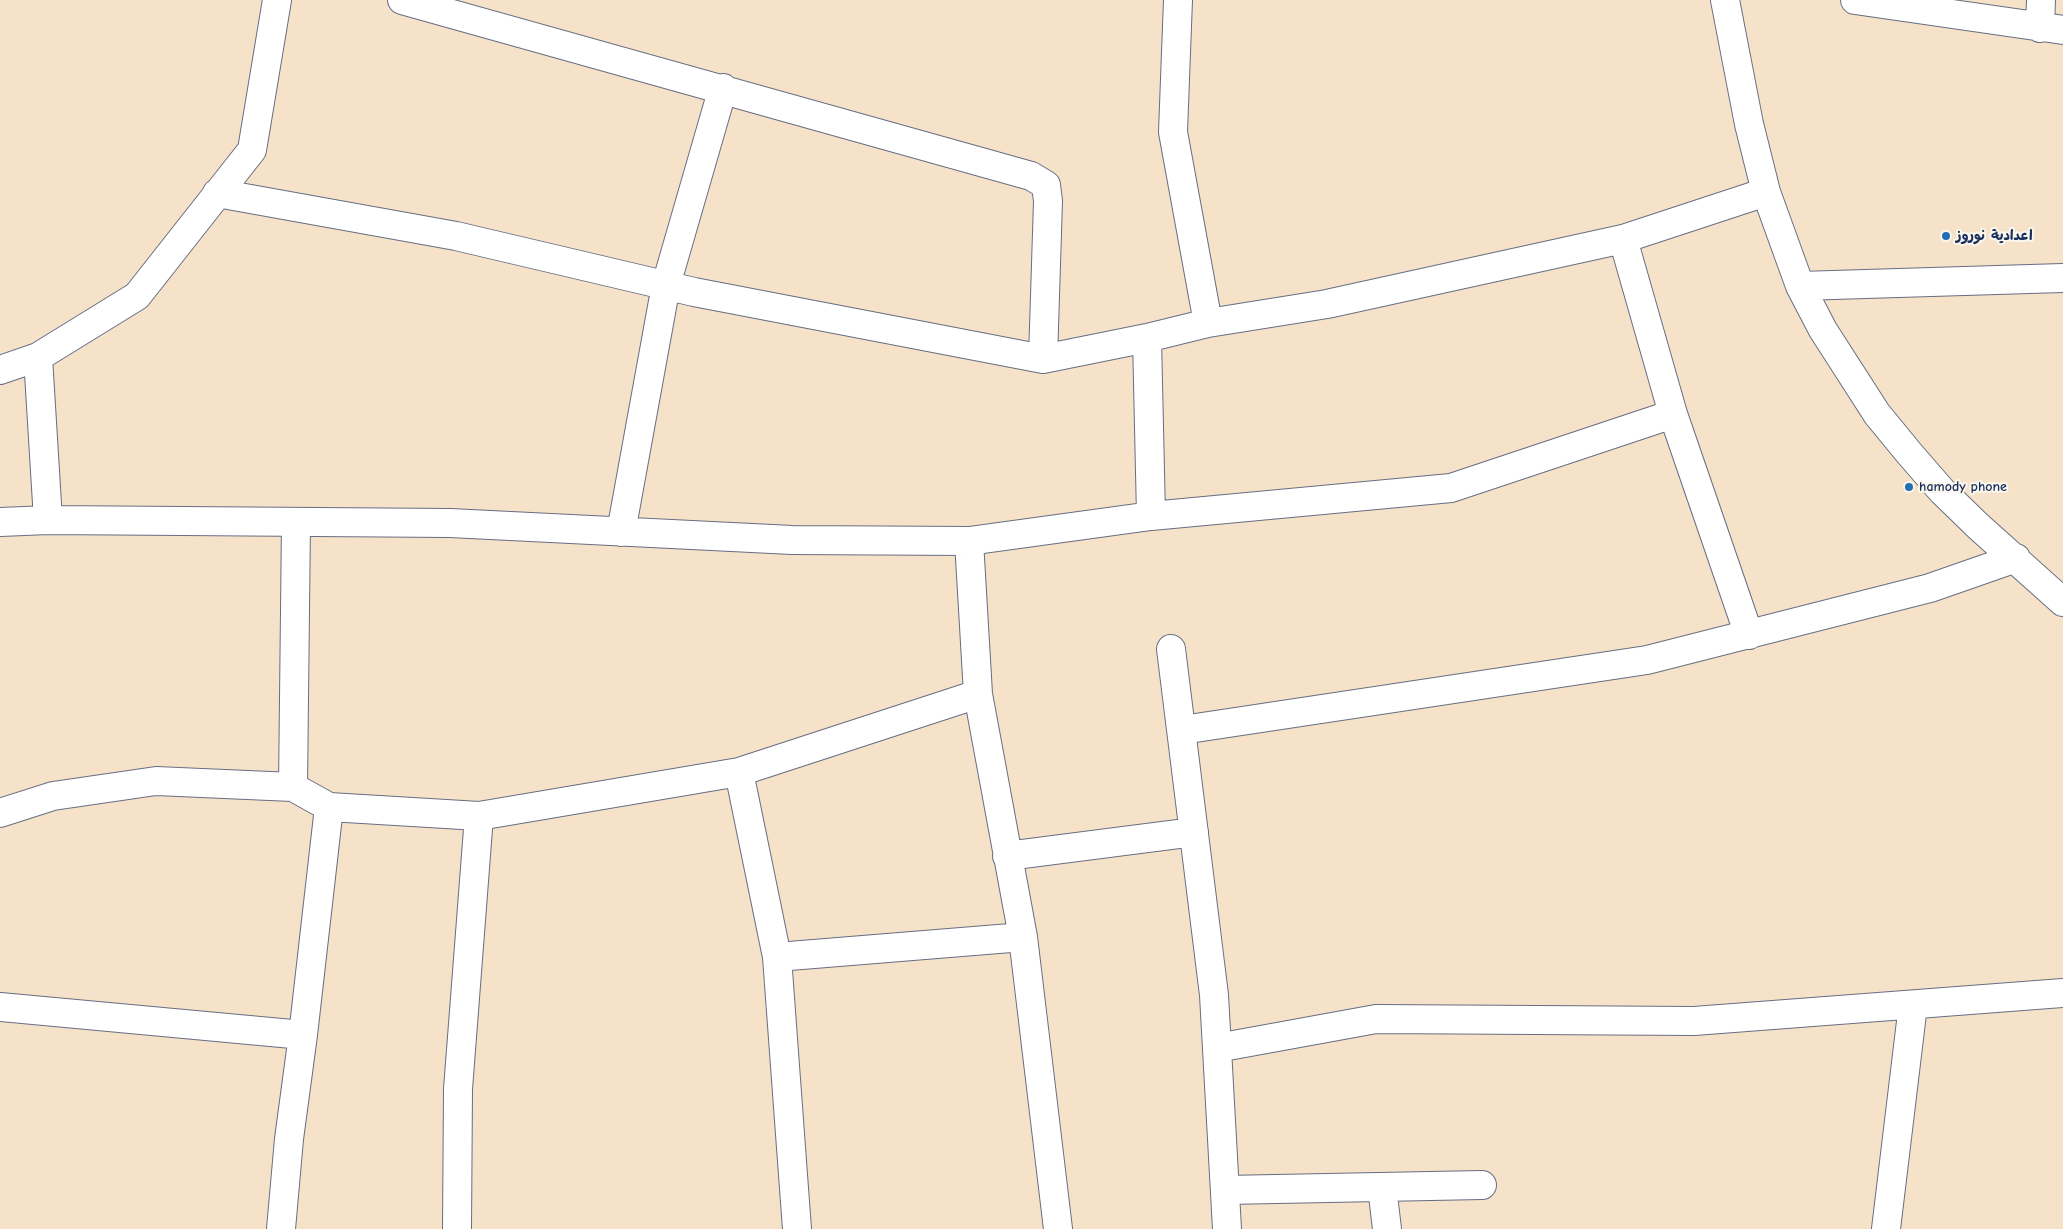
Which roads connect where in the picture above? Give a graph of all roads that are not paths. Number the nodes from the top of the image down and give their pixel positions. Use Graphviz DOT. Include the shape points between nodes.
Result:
graph roads {
  1 [pos="277,0"];
  2 [pos="402,0"];
  3 [pos="1178,0"];
  4 [pos="1725,0"];
  5 [pos="1855,0"];
  6 [pos="2041,0"];
  7 [pos="2052,29"];
  8 [pos="723,88"];
  9 [pos="1766,192"];
  10 [pos="217,193"];
  11 [pos="1622,239"];
  12 [pos="2063,278"];
  13 [pos="666,285"];
  14 [pos="1800,286"];
  15 [pos="1208,323"];
  16 [pos="1147,338"];
  17 [pos="38,357"];
  18 [pos="1044,359"];
  19 [pos="0,370"];
  20 [pos="1673,414"];
  21 [pos="1151,516"];
  22 [pos="48,520"];
  23 [pos="0,522"];
  24 [pos="296,522"];
  25 [pos="621,532"];
  26 [pos="969,541"];
  27 [pos="2016,558"];
  28 [pos="2063,602"];
  29 [pos="1749,634"];
  30 [pos="1171,649"];
  31 [pos="978,694"];
  32 [pos="1182,730"];
  33 [pos="739,772"];
  34 [pos="293,787"];
  35 [pos="329,807"];
  36 [pos="0,813"];
  37 [pos="479,816"];
  38 [pos="1194,832"];
  39 [pos="1007,856"];
  40 [pos="1023,938"];
  41 [pos="777,957"];
  42 [pos="2063,993"];
  43 [pos="1913,1005"];
  44 [pos="0,1007"];
  45 [pos="303,1035"];
  46 [pos="1217,1048"];
  47 [pos="1482,1185"];
  48 [pos="1382,1187"];
  49 [pos="1225,1190"];
  50 [pos="281,1229"];
  51 [pos="457,1229"];
  52 [pos="797,1229"];
  53 [pos="1058,1229"];
  54 [pos="1227,1229"];
  55 [pos="1387,1229"];
  56 [pos="1886,1229"];
  1 -- 10 [label="street" via="252,150"];
  2 -- 8 [label="street"];
  3 -- 15 [label="street" via="1173,132"];
  4 -- 9 [label="street"];
  5 -- 7 [label="street"];
  6 -- 7 [label="street"];
  8 -- 13 [label="street"];
  8 -- 18 [label="street" via="1031,176 1046,185"];
  9 -- 11 [label="street"];
  9 -- 14 [label="street"];
  10 -- 13 [label="street" via="456,236"];
  10 -- 17 [label="street" via="137,296"];
  11 -- 15 [label="street" via="1327,304"];
  11 -- 20 [label="street"];
  12 -- 14 [label="street"];
  13 -- 18 [label="street"];
  13 -- 25 [label="street"];
  14 -- 27 [label="street" via="1849,373 1883,421 1942,491"];
  15 -- 16 [label="street"];
  16 -- 18 [label="street"];
  16 -- 21 [label="street"];
  17 -- 19 [label="street"];
  17 -- 22 [label="street"];
  20 -- 21 [label="street" via="1451,488"];
  20 -- 29 [label="street"];
  21 -- 26 [label="street"];
  22 -- 23 [label="street"];
  22 -- 24 [label="street"];
  24 -- 25 [label="street" via="450,523"];
  24 -- 34 [label="street"];
  25 -- 26 [label="street" via="792,540"];
  26 -- 31 [label="street"];
  27 -- 28 [label="street"];
  27 -- 29 [label="street" via="1930,588"];
  29 -- 32 [label="street" via="1647,660"];
  30 -- 32 [label="street"];
  31 -- 33 [label="street"];
  31 -- 39 [label="street"];
  32 -- 38 [label="street"];
  33 -- 37 [label="street"];
  33 -- 41 [label="street"];
  34 -- 35 [label="street"];
  34 -- 36 [label="street" via="156,781 53,796"];
  35 -- 37 [label="street"];
  35 -- 45 [label="street"];
  37 -- 51 [label="street" via="458,1089"];
  38 -- 39 [label="street"];
  38 -- 46 [label="street" via="1214,995"];
  39 -- 40 [label="street"];
  40 -- 41 [label="street"];
  40 -- 53 [label="street"];
  41 -- 52 [label="street"];
  42 -- 43 [label="street"];
  43 -- 46 [label="street" via="1694,1021 1376,1019"];
  43 -- 56 [label="street"];
  44 -- 45 [label="street"];
  45 -- 50 [label="street"];
  46 -- 49 [label="street"];
  47 -- 48 [label="street"];
  48 -- 49 [label="street"];
  48 -- 55 [label="street"];
  49 -- 54 [label="street"];
}
